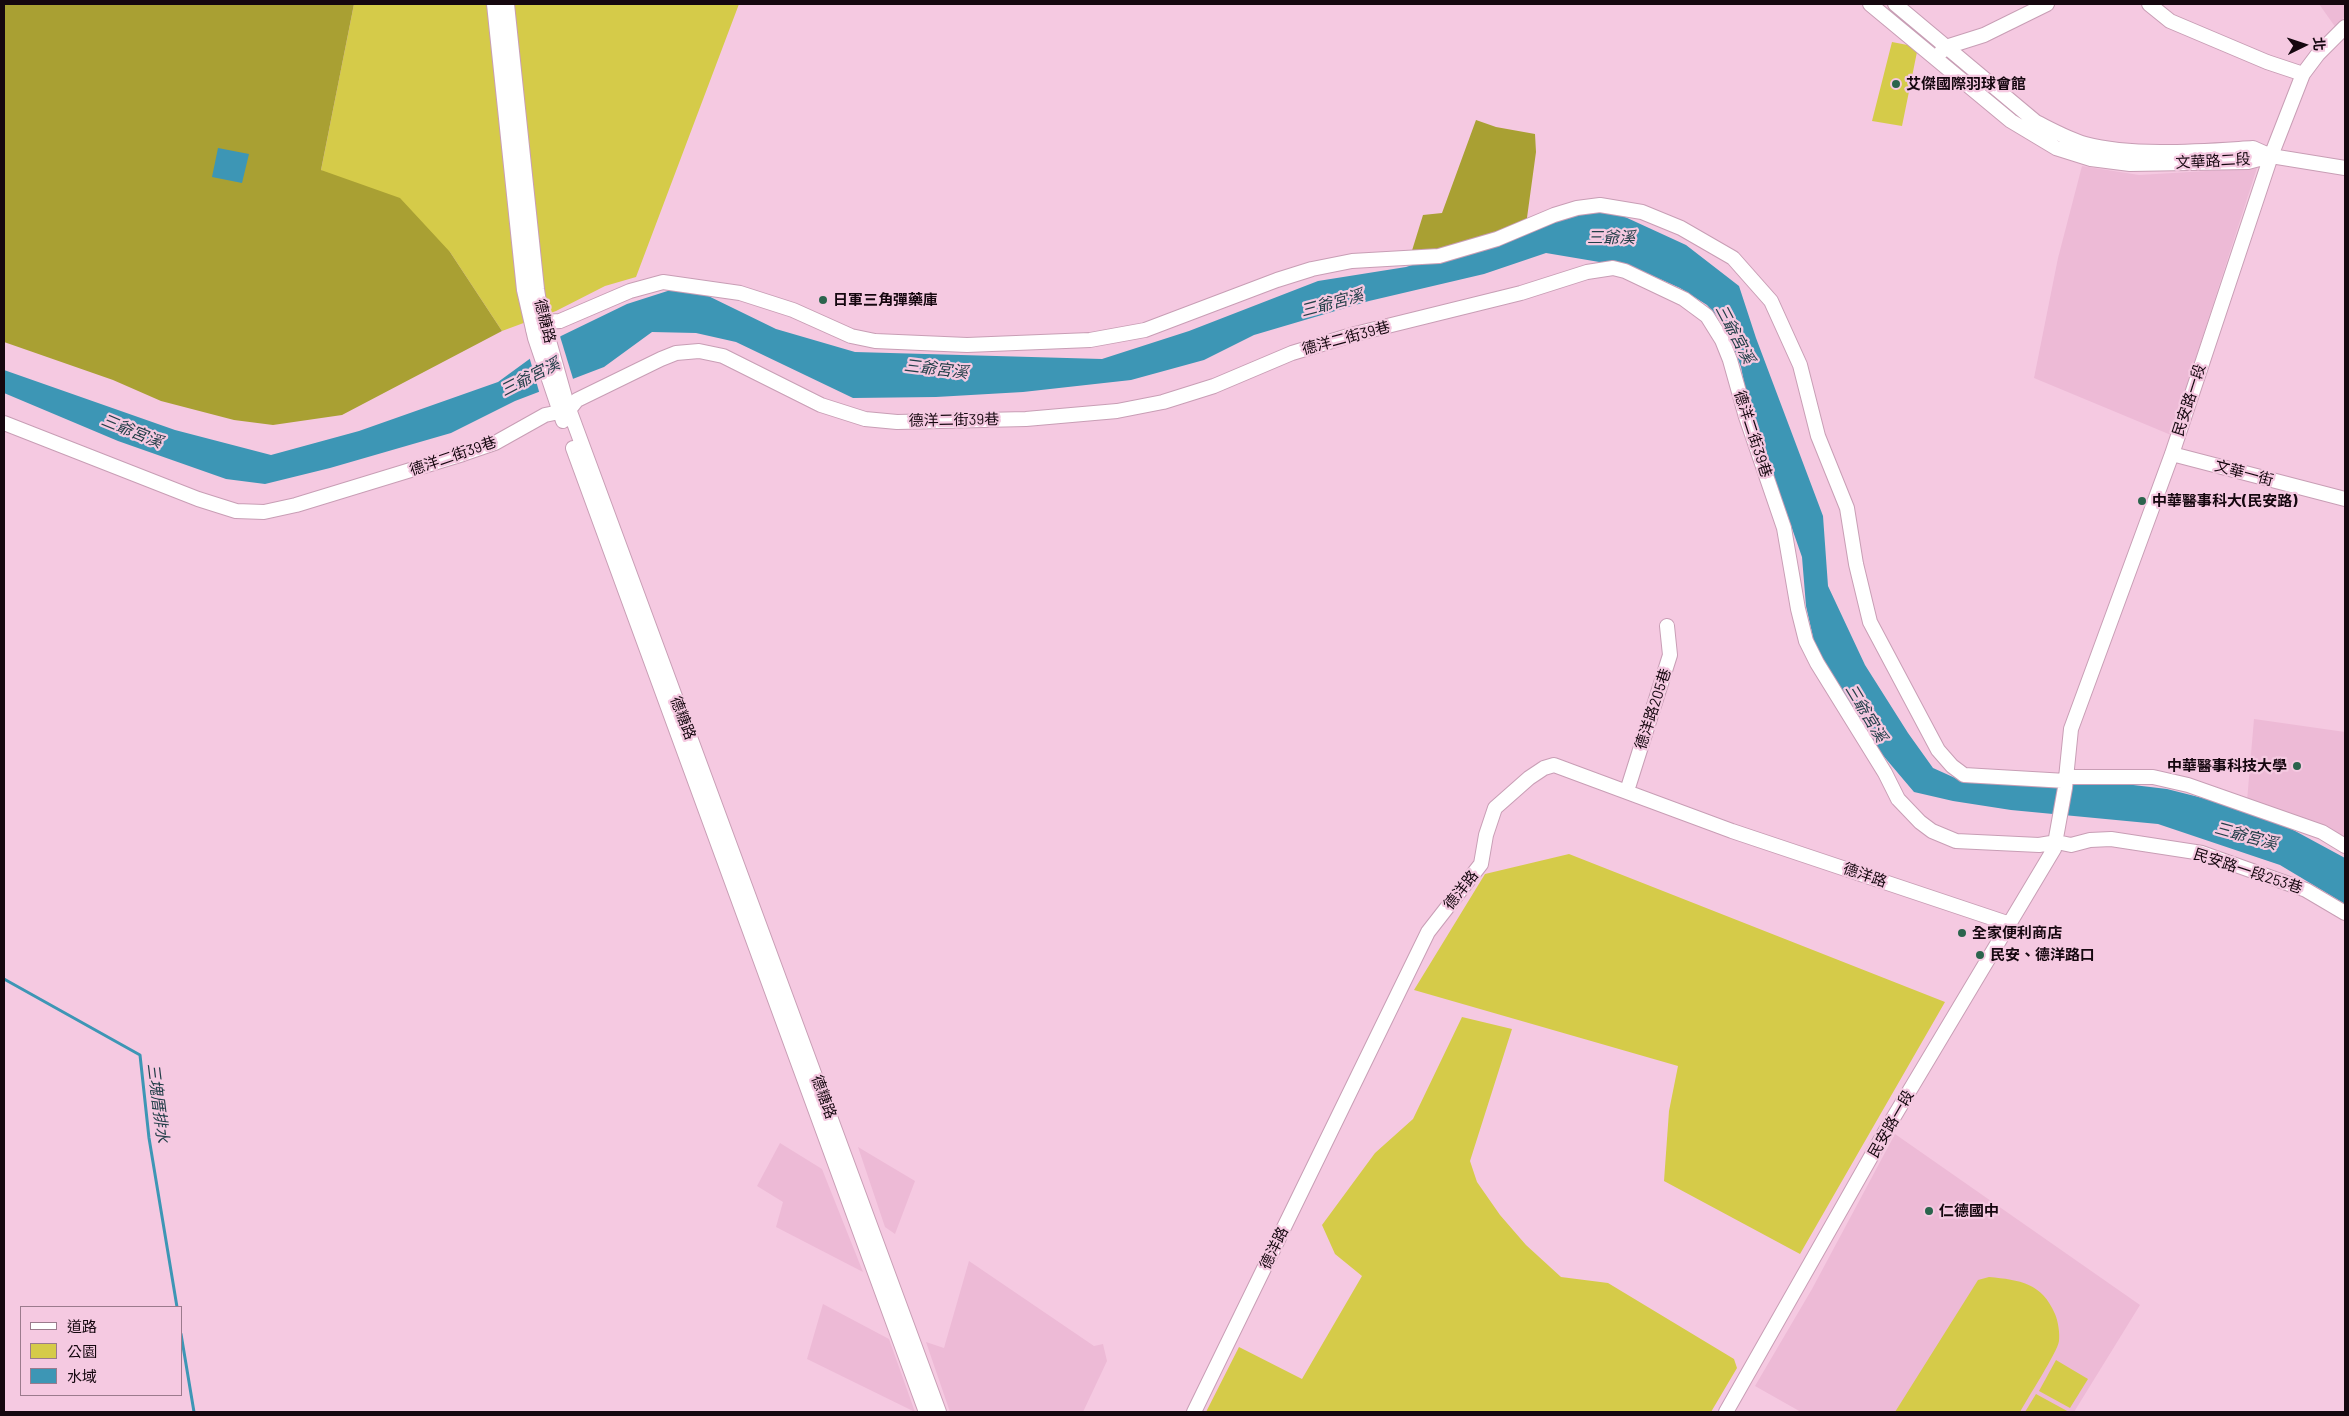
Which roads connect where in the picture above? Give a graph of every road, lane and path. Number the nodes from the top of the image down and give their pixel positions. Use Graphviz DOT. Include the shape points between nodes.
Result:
graph roads {
  1 [pos="494,4"];
  2 [pos="507,4"];
  3 [pos="1870,4"];
  4 [pos="1895,4"];
  5 [pos="2047,4"];
  6 [pos="2149,4"];
  7 [pos="2345,27"];
  8 [pos="1946,47"];
  9 [pos="1936,58"];
  10 [pos="2303,74"];
  11 [pos="2271,156"];
  12 [pos="2345,168"];
  13 [pos="540,330"];
  14 [pos="563,407"];
  15 [pos="4,424"];
  16 [pos="2172,454"];
  17 [pos="2345,499"];
  18 [pos="1667,626"];
  19 [pos="2065,782"];
  20 [pos="1627,791"];
  21 [pos="2057,840"];
  22 [pos="2345,846"];
  23 [pos="2345,913"];
  24 [pos="2010,924"];
  25 [pos="926,1412"];
  26 [pos="939,1412"];
  27 [pos="1194,1412"];
  28 [pos="1726,1412"];
  1 -- 13 [label="street, 德糖路" via="524,290"];
  2 -- 13 [label="street, 德糖路"];
  3 -- 9 [label="street, 文華路二段"];
  4 -- 8 [label="street, 文華路二段"];
  5 -- 8 [label="street" via="1984,34"];
  6 -- 10 [label="street" via="2170,21 2266,62"];
  7 -- 10 [label="street, 民安路一段"];
  8 -- 9 [label="street"];
  8 -- 11 [label="street, 文華路二段" via="2036,122 2084,144 2132,151 2253,148"];
  9 -- 11 [label="street, 文華路二段" via="2027,132 2056,148 2091,159 2130,164 2248,162"];
  10 -- 11 [label="street, 民安路一段"];
  11 -- 12 [label="street"];
  11 -- 16 [label="street, 民安路一段"];
  13 -- 14 [label="street, 德糖路"];
  13 -- 19 [label="street" via="630,291 663,282 740,293 793,310 862,339 959,345 1090,340 1145,330 1312,269 1352,261 1439,256 1498,239 1554,214 1577,208 1600,205 1642,212 1687,231 1732,258 1759,284 1771,301 1800,365 1818,436 1847,508 1870,622 1938,750 1964,775"];
  14 -- 15 [label="street, 德洋二街39巷" via="495,443 264,512 236,511 198,499"];
  14 -- 21 [label="street, 德洋二街39巷" via="676,353 699,351 723,356 821,405 865,419 897,422 1026,419 1117,412 1164,402 1214,386 1292,353 1354,334 1521,293 1586,272 1613,268 1636,275 1684,300 1707,316 1718,332 1784,528 1806,641 1898,799 1932,831 1956,841 2039,845"];
  14 -- 25 [label="street, 德糖路" via="658,684"];
  14 -- 26 [label="street, 德糖路" via="765,935"];
  16 -- 17 [label="street, 文華一街"];
  16 -- 19 [label="street, 民安路一段" via="2071,729"];
  18 -- 20 [label="street, 德洋路205巷" via="1670,655"];
  19 -- 21 [label="street, 民安路一段"];
  19 -- 22 [label="street" via="2153,777 2188,784 2322,832"];
  20 -- 24 [label="street, 德洋路"];
  20 -- 27 [label="street, 德洋路" via="1554,765 1529,778 1495,808 1481,864 1428,932"];
  21 -- 23 [label="street, 民安路一段253巷" via="2071,845 2111,838 2202,853 2306,890"];
  21 -- 24 [label="street, 民安路一段"];
  24 -- 28 [label="street, 民安路一段" via="1889,1125"];
}
